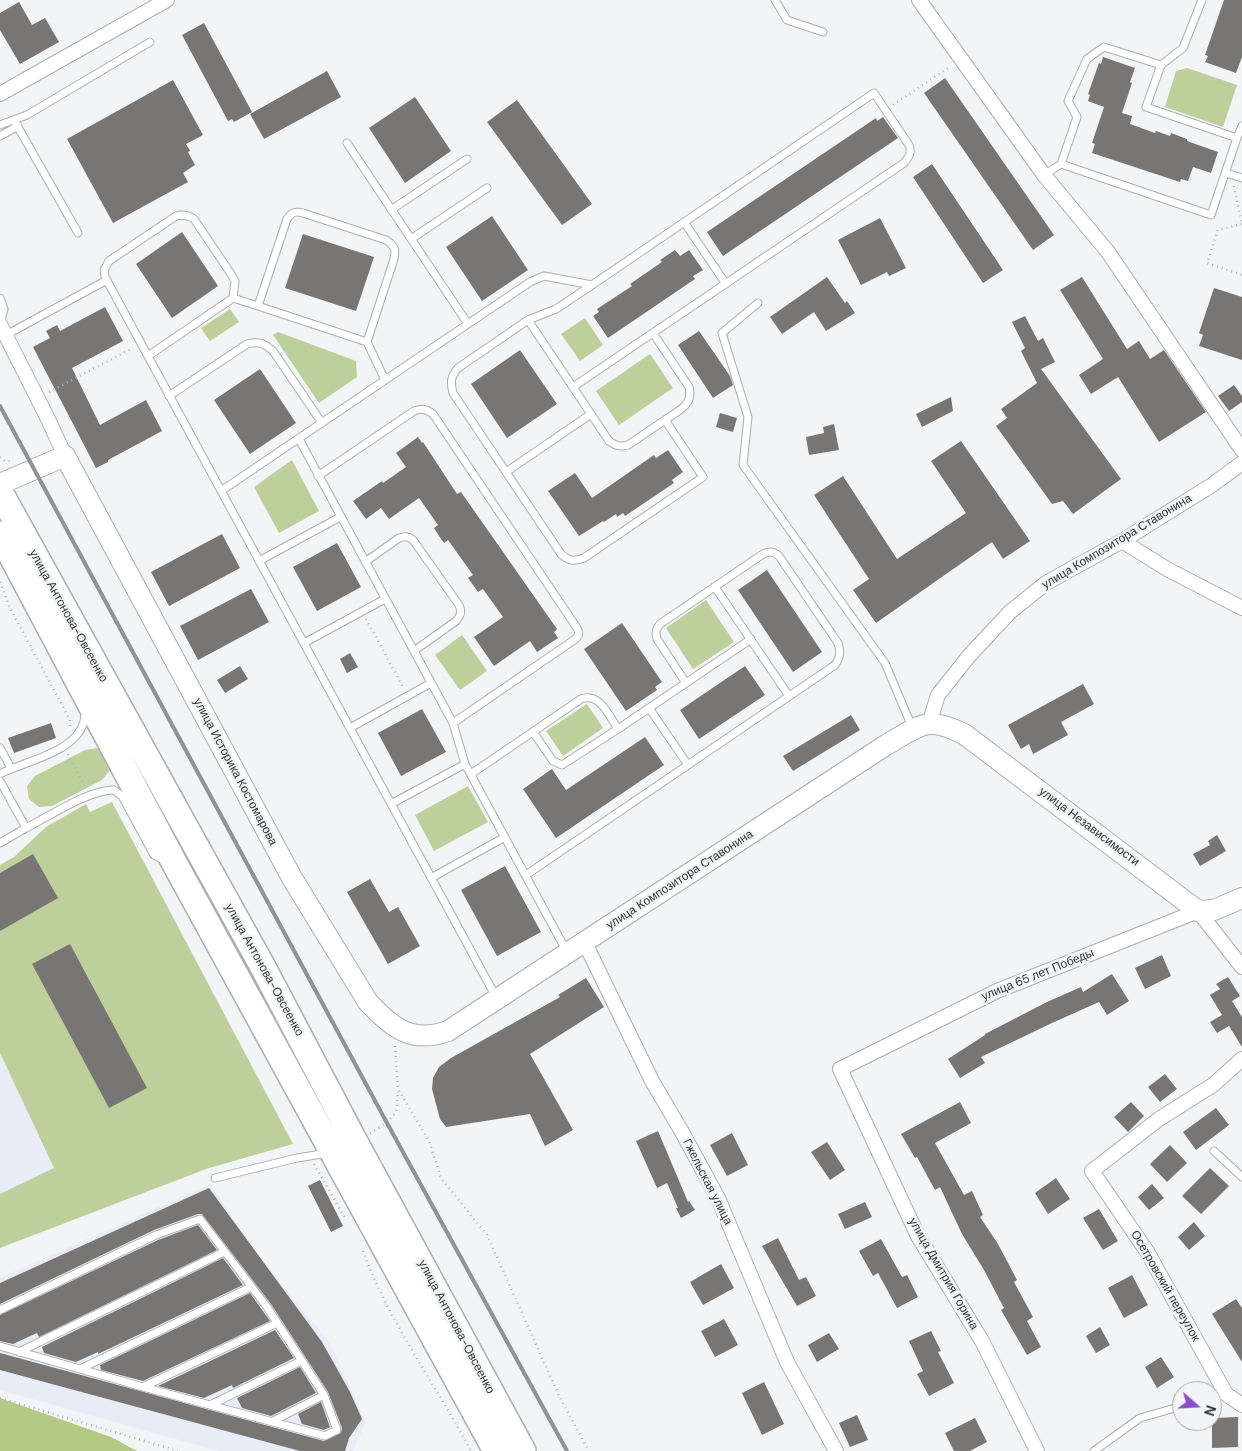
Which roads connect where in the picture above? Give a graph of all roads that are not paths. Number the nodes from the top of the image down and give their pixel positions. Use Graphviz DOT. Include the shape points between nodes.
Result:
graph roads {
  1 [pos="775,0"];
  2 [pos="919,0"];
  3 [pos="1202,0"];
  4 [pos="159,2"];
  5 [pos="822,32"];
  6 [pos="150,42"];
  7 [pos="1160,65"];
  8 [pos="0,94"];
  9 [pos="16,123"];
  10 [pos="0,125"];
  11 [pos="1242,126"];
  12 [pos="0,136"];
  13 [pos="1238,138"];
  14 [pos="347,144"];
  15 [pos="467,159"];
  16 [pos="1061,164"];
  17 [pos="1229,174"];
  18 [pos="1044,175"];
  19 [pos="1242,178"];
  20 [pos="487,188"];
  21 [pos="392,210"];
  22 [pos="684,222"];
  23 [pos="78,233"];
  24 [pos="411,239"];
  25 [pos="107,280"];
  26 [pos="726,284"];
  27 [pos="592,285"];
  28 [pos="0,298"];
  29 [pos="233,298"];
  30 [pos="758,303"];
  31 [pos="258,306"];
  32 [pos="528,320"];
  33 [pos="468,324"];
  34 [pos="2,328"];
  35 [pos="653,333"];
  36 [pos="367,342"];
  37 [pos="148,356"];
  38 [pos="385,380"];
  39 [pos="573,388"];
  40 [pos="170,396"];
  41 [pos="591,414"];
  42 [pos="665,420"];
  43 [pos="322,423"];
  44 [pos="298,439"];
  45 [pos="1242,450"];
  46 [pos="65,456"];
  47 [pos="1242,463"];
  48 [pos="506,472"];
  49 [pos="318,476"];
  50 [pos="0,484"];
  51 [pos="221,491"];
  52 [pos="0,492"];
  53 [pos="340,516"];
  54 [pos="0,534"];
  55 [pos="1122,541"];
  56 [pos="259,561"];
  57 [pos="366,562"];
  58 [pos="715,586"];
  59 [pos="385,598"];
  60 [pos="1242,608"];
  61 [pos="750,639"];
  62 [pos="304,643"];
  63 [pos="414,651"];
  64 [pos="431,683"];
  65 [pos="686,683"];
  66 [pos="789,696"];
  67 [pos="86,697"];
  68 [pos="649,708"];
  69 [pos="453,723"];
  70 [pos="921,727"];
  71 [pos="350,728"];
  72 [pos="618,729"];
  73 [pos="533,732"];
  74 [pos="0,748"];
  75 [pos="465,764"];
  76 [pos="688,765"];
  77 [pos="11,768"];
  78 [pos="0,774"];
  79 [pos="471,774"];
  80 [pos="0,781"];
  81 [pos="391,804"];
  82 [pos="26,828"];
  83 [pos="505,838"];
  84 [pos="0,843"];
  85 [pos="176,866"];
  86 [pos="526,875"];
  87 [pos="431,878"];
  88 [pos="1242,898"];
  89 [pos="1198,911"];
  90 [pos="576,948"];
  91 [pos="1242,967"];
  92 [pos="497,1000"];
  93 [pos="448,1031"];
  94 [pos="1242,1059"];
  95 [pos="840,1069"];
  96 [pos="1214,1151"];
  97 [pos="333,1152"];
  98 [pos="1242,1177"];
  99 [pos="216,1178"];
  100 [pos="224,1252"];
  101 [pos="251,1287"];
  102 [pos="0,1310"];
  103 [pos="277,1323"];
  104 [pos="0,1346"];
  105 [pos="19,1352"];
  106 [pos="301,1361"];
  107 [pos="80,1369"];
  108 [pos="143,1388"];
  109 [pos="1226,1394"];
  110 [pos="324,1395"];
  111 [pos="1222,1395"];
  112 [pos="210,1405"];
  113 [pos="1242,1405"];
  114 [pos="1172,1409"];
  115 [pos="273,1421"];
  116 [pos="496,1451"];
  117 [pos="523,1451"];
  118 [pos="836,1451"];
  119 [pos="1036,1451"];
  120 [pos="1094,1451"];
  1 -- 5 [label="lane" via="786,20"];
  2 -- 18 [label="street"];
  3 -- 7 [label="lane" via="1183,48"];
  4 -- 8 [label="street"];
  6 -- 9 [label="lane"];
  7 -- 13 [label="lane" via="1146,107"];
  7 -- 16 [label="lane" via="1104,47 1087,59 1068,101 1077,117"];
  9 -- 10 [label="lane"];
  9 -- 12 [label="lane"];
  9 -- 23 [label="lane"];
  11 -- 13 [label="lane"];
  13 -- 17 [label="lane"];
  14 -- 21 [label="lane"];
  15 -- 21 [label="lane"];
  16 -- 17 [label="lane" via="1211,215"];
  16 -- 18 [label="lane"];
  17 -- 19 [label="lane"];
  18 -- 45 [label="street" via="1108,252"];
  20 -- 24 [label="lane"];
  21 -- 24 [label="lane"];
  22 -- 26 [label="lane"];
  22 -- 26 [label="lane" via="874,93 886,110 909,145 911,151 904,163"];
  22 -- 27 [label="lane"];
  24 -- 33 [label="lane"];
  25 -- 29 [label="lane" via="104,270 109,261 183,214 194,219 231,274 235,282"];
  25 -- 34 [label="lane"];
  25 -- 37 [label="lane"];
  26 -- 35 [label="lane"];
  27 -- 32 [label="lane" via="556,309"];
  27 -- 33 [label="lane" via="537,277"];
  28 -- 34 [label="lane" via="4,309"];
  29 -- 31 [label="lane"];
  29 -- 37 [label="lane"];
  30 -- 70 [label="lane" via="722,333 748,417 742,465 886,663"];
  31 -- 36 [label="lane"];
  31 -- 36 [label="lane" via="291,213 296,211 377,237 393,244 396,250"];
  32 -- 39 [label="lane"];
  32 -- 48 [label="lane" via="458,368 450,384 452,393"];
  33 -- 38 [label="lane"];
  34 -- 46 [label="street, улица Историка Костомарова"];
  35 -- 39 [label="lane"];
  35 -- 42 [label="lane" via="691,394 684,407"];
  36 -- 38 [label="lane"];
  37 -- 40 [label="lane"];
  38 -- 43 [label="lane"];
  39 -- 41 [label="lane"];
  40 -- 43 [label="lane" via="247,344 257,341 273,351"];
  40 -- 51 [label="lane"];
  41 -- 42 [label="lane" via="609,441 622,447"];
  41 -- 48 [label="lane"];
  42 -- 48 [label="lane" via="704,477 577,561 561,554"];
  43 -- 44 [label="lane"];
  44 -- 49 [label="lane"];
  44 -- 51 [label="lane"];
  46 -- 50 [label="street"];
  46 -- 93 [label="street, улица Историка Костомарова" via="292,878 368,1002 383,1018 412,1035 437,1035"];
  47 -- 55 [label="street, улица Композитора Ставонина"];
  49 -- 53 [label="lane"];
  49 -- 69 [label="lane" via="414,411 427,410 433,414 577,628 578,637"];
  51 -- 56 [label="lane"];
  52 -- 117 [label="highway, улица Антонова-Овсеенко" via="264,969"];
  53 -- 56 [label="lane"];
  53 -- 57 [label="lane"];
  54 -- 67 [label="highway, улица Антонова-Овсеенко"];
  55 -- 60 [label="street" via="1167,569"];
  55 -- 70 [label="street, улица Композитора Ставонина" via="1046,583 1010,612 938,695"];
  56 -- 62 [label="lane"];
  57 -- 59 [label="lane"];
  57 -- 63 [label="lane" via="399,538 410,537 459,605 461,611 456,621"];
  58 -- 61 [label="lane"];
  58 -- 65 [label="lane" via="656,628 657,639"];
  58 -- 66 [label="lane" via="763,554 775,552 828,627 838,643 840,658 835,665"];
  59 -- 62 [label="lane"];
  59 -- 63 [label="lane"];
  61 -- 65 [label="lane"];
  61 -- 66 [label="lane"];
  62 -- 71 [label="lane"];
  63 -- 64 [label="lane"];
  64 -- 69 [label="lane"];
  64 -- 71 [label="lane"];
  65 -- 68 [label="lane"];
  66 -- 76 [label="lane"];
  67 -- 77 [label="lane" via="85,718 65,747"];
  67 -- 85 [label="highway, улица Антонова-Овсеенко"];
  68 -- 72 [label="lane"];
  68 -- 76 [label="lane"];
  69 -- 75 [label="lane"];
  70 -- 89 [label="street, улица Независимости" via="949,728 964,734"];
  70 -- 90 [label="street, улица Композитора Ставонина" via="886,745"];
  71 -- 81 [label="lane"];
  72 -- 73 [label="lane" via="599,702 588,697"];
  72 -- 73 [label="lane" via="562,765 553,761"];
  73 -- 79 [label="lane"];
  74 -- 77 [label="lane"];
  75 -- 79 [label="lane"];
  75 -- 81 [label="lane"];
  76 -- 86 [label="lane"];
  77 -- 78 [label="lane"];
  79 -- 83 [label="lane"];
  80 -- 82 [label="lane"];
  81 -- 87 [label="lane"];
  82 -- 84 [label="lane"];
  82 -- 85 [label="lane" via="90,795 114,790 122,796 154,855"];
  83 -- 86 [label="lane"];
  83 -- 87 [label="lane"];
  85 -- 97 [label="highway, улица Антонова-Овсеенко"];
  86 -- 90 [label="lane"];
  87 -- 92 [label="lane"];
  88 -- 89 [label="street, улица 65 лет Победы" via="1214,910"];
  89 -- 91 [label="street, улица Независимости"];
  89 -- 95 [label="street, улица 65 лет Победы" via="997,991"];
  90 -- 92 [label="street, улица Композитора Ставонина"];
  90 -- 118 [label="street, Гжельская улица" via="718,1198 787,1362"];
  92 -- 93 [label="street, улица Композитора Ставонина"];
  94 -- 109 [label="street, Осетровский переулок" via="1213,1086 1159,1119 1092,1171 1148,1253"];
  95 -- 119 [label="street, улица Дмитрия Горина" via="918,1236 982,1341"];
  96 -- 98 [label="lane"];
  97 -- 99 [label="lane"];
  97 -- 116 [label="highway, улица Антонова-Овсеенко"];
  100 -- 101 [label="lane"];
  100 -- 102 [label="lane" via="200,1219 156,1235"];
  100 -- 105 [label="lane"];
  101 -- 103 [label="lane"];
  101 -- 107 [label="lane"];
  103 -- 106 [label="lane"];
  103 -- 108 [label="lane"];
  104 -- 105 [label="lane"];
  105 -- 107 [label="lane"];
  106 -- 110 [label="lane"];
  106 -- 112 [label="lane"];
  107 -- 108 [label="lane"];
  108 -- 112 [label="lane"];
  109 -- 111 [label="lane"];
  109 -- 113 [label="street, Осетровский переулок"];
  110 -- 115 [label="lane"];
  110 -- 115 [label="lane" via="336,1430 331,1433 325,1436"];
  112 -- 115 [label="lane"];
  114 -- 120 [label="lane" via="1140,1418"];
}
